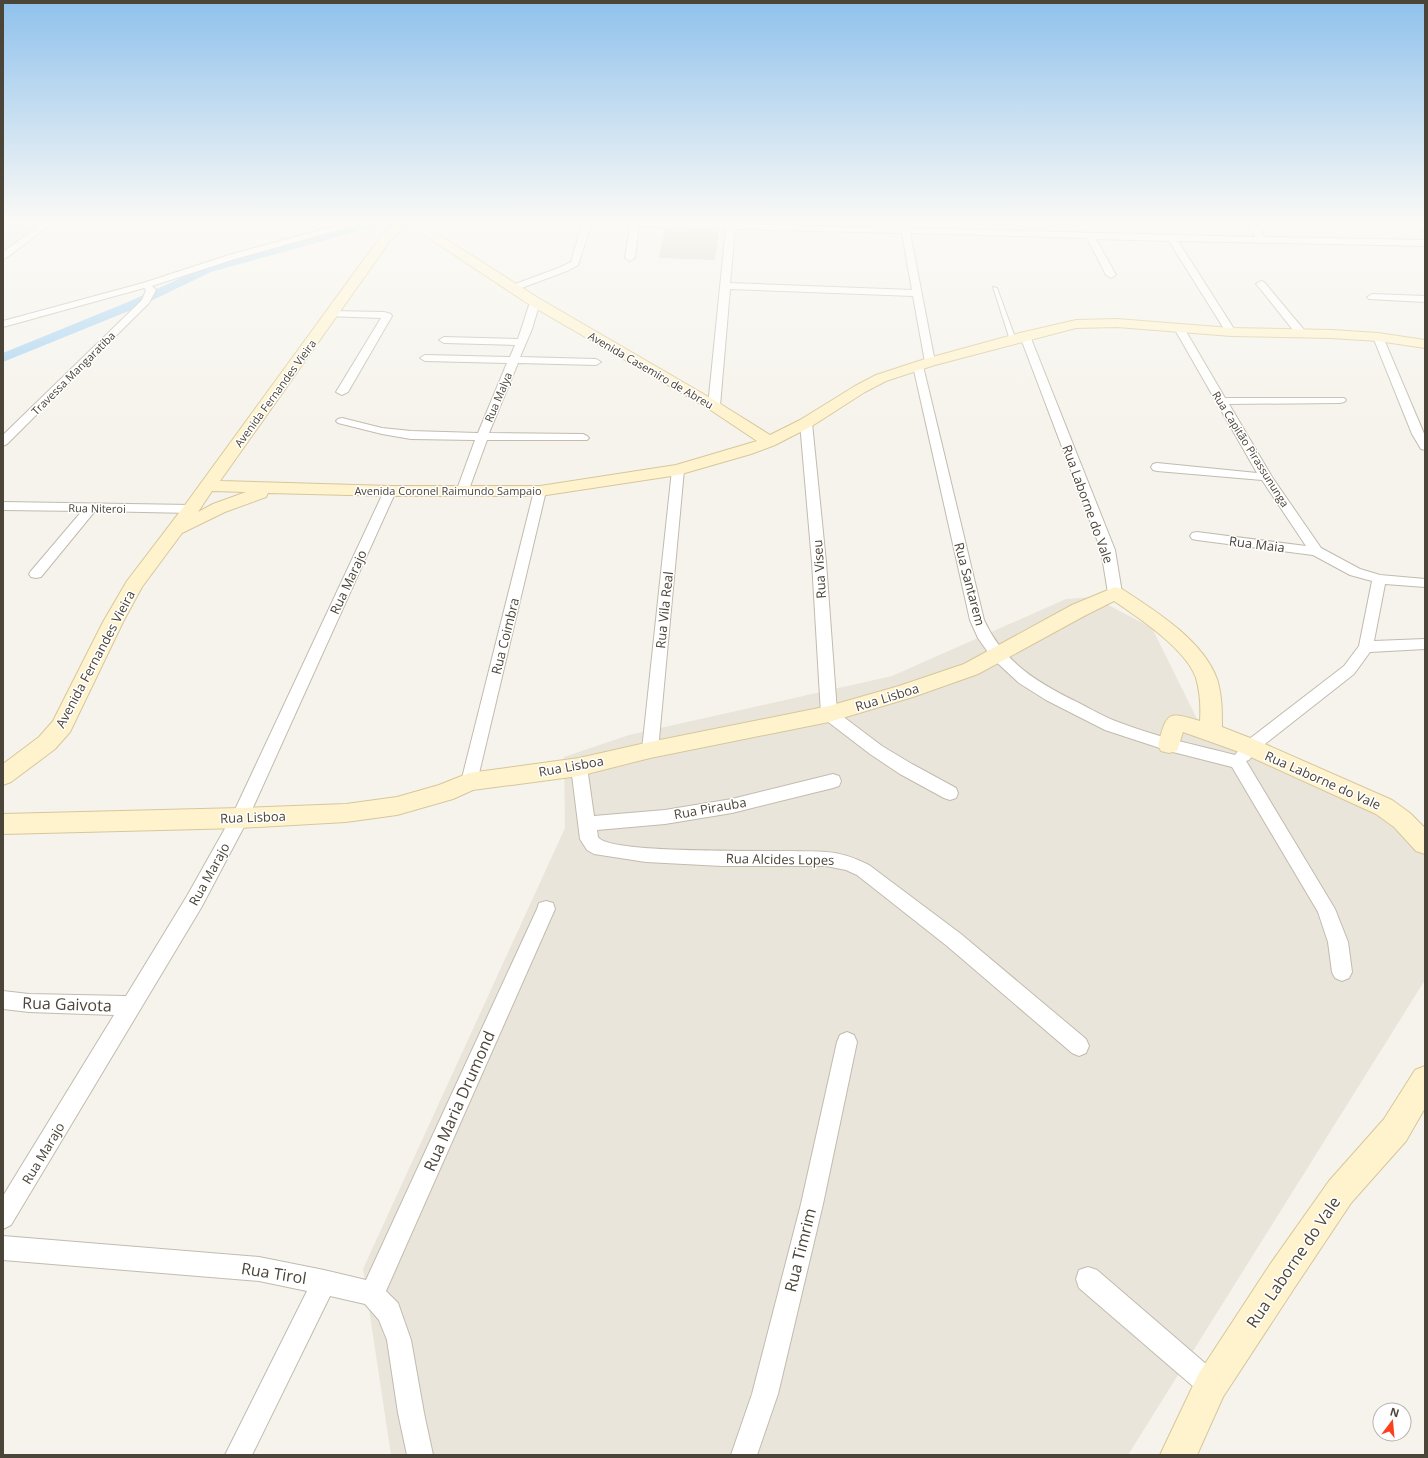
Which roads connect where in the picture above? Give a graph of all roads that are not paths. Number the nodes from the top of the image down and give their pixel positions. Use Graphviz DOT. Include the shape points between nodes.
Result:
graph roads {
  1 [pos="154,290"];
  2 [pos="349,290"];
  3 [pos="517,290"];
  4 [pos="726,290"];
  5 [pos="837,290"];
  6 [pos="917,290"];
  7 [pos="996,290"];
  8 [pos="1205,290"];
  9 [pos="1266,290"];
  10 [pos="147,293"];
  11 [pos="918,293"];
  12 [pos="1372,297"];
  13 [pos="1425,299"];
  14 [pos="535,302"];
  15 [pos="332,314"];
  16 [pos="3,324"];
  17 [pos="1179,328"];
  18 [pos="1231,332"];
  19 [pos="1301,333"];
  20 [pos="1378,337"];
  21 [pos="1019,338"];
  22 [pos="444,340"];
  23 [pos="521,342"];
  24 [pos="1425,344"];
  25 [pos="425,358"];
  26 [pos="513,361"];
  27 [pos="596,362"];
  28 [pos="924,364"];
  29 [pos="342,392"];
  30 [pos="1220,400"];
  31 [pos="1340,400"];
  32 [pos="714,406"];
  33 [pos="342,421"];
  34 [pos="806,423"];
  35 [pos="482,436"];
  36 [pos="583,438"];
  37 [pos="3,442"];
  38 [pos="769,442"];
  39 [pos="1425,446"];
  40 [pos="1157,467"];
  41 [pos="678,470"];
  42 [pos="1266,478"];
  43 [pos="207,486"];
  44 [pos="280,488"];
  45 [pos="390,491"];
  46 [pos="540,491"];
  47 [pos="462,492"];
  48 [pos="3,506"];
  49 [pos="91,508"];
  50 [pos="191,509"];
  51 [pos="176,530"];
  52 [pos="1198,536"];
  53 [pos="1316,551"];
  54 [pos="36,574"];
  55 [pos="1379,579"];
  56 [pos="1425,583"];
  57 [pos="1115,593"];
  58 [pos="1425,644"];
  59 [pos="1366,647"];
  60 [pos="997,654"];
  61 [pos="829,714"];
  62 [pos="1211,732"];
  63 [pos="1169,745"];
  64 [pos="650,750"];
  65 [pos="1244,754"];
  66 [pos="579,767"];
  67 [pos="3,776"];
  68 [pos="833,781"];
  69 [pos="469,782"];
  70 [pos="950,793"];
  71 [pos="240,818"];
  72 [pos="3,824"];
  73 [pos="586,824"];
  74 [pos="1422,836"];
  75 [pos="546,909"];
  76 [pos="1342,972"];
  77 [pos="3,1000"];
  78 [pos="132,1006"];
  79 [pos="847,1042"];
  80 [pos="1079,1046"];
  81 [pos="1425,1080"];
  82 [pos="3,1218"];
  83 [pos="3,1248"];
  84 [pos="1088,1279"];
  85 [pos="324,1282"];
  86 [pos="372,1294"];
  87 [pos="1211,1385"];
  88 [pos="238,1455"];
  89 [pos="420,1455"];
  90 [pos="744,1455"];
  91 [pos="1178,1455"];
  1 -- 10 [label="street"];
  2 -- 15 [label="main road, Avenida Fernandes Vieira"];
  3 -- 14 [label="main road, Avenida Casemiro de Abreu"];
  4 -- 32 [label="street"];
  5 -- 11 [label="street"];
  6 -- 11 [label="street, Rua Santarem"];
  7 -- 21 [label="lane"];
  8 -- 18 [label="street"];
  9 -- 19 [label="street"];
  10 -- 16 [label="street"];
  10 -- 37 [label="street, Travessa Mangaratiba"];
  11 -- 28 [label="street, Rua Santarem"];
  12 -- 13 [label="street"];
  14 -- 23 [label="street, Rua Malya"];
  14 -- 32 [label="main road, Avenida Casemiro de Abreu"];
  15 -- 29 [label="street" via="387,316"];
  15 -- 43 [label="main road, Avenida Fernandes Vieira"];
  17 -- 18 [label="main road, Avenida Coronel Raimundo Sampaio"];
  17 -- 21 [label="main road, Avenida Coronel Raimundo Sampaio" via="1098,322 1076,324"];
  17 -- 30 [label="street, Rua Capitão Pirassununga"];
  18 -- 19 [label="main road, Avenida Coronel Raimundo Sampaio"];
  19 -- 20 [label="main road, Avenida Coronel Raimundo Sampaio"];
  20 -- 24 [label="main road, Avenida Coronel Raimundo Sampaio"];
  20 -- 39 [label="street"];
  21 -- 28 [label="main road, Avenida Coronel Raimundo Sampaio"];
  21 -- 57 [label="street, Rua Laborne do Vale" via="1108,550"];
  22 -- 23 [label="street"];
  23 -- 26 [label="street, Rua Malya"];
  25 -- 26 [label="street"];
  26 -- 27 [label="street"];
  26 -- 35 [label="street, Rua Malya"];
  28 -- 34 [label="main road, Avenida Coronel Raimundo Sampaio" via="881,378"];
  28 -- 60 [label="street, Rua Santarem" via="977,620 985,638"];
  30 -- 31 [label="street"];
  30 -- 42 [label="street, Rua Capitão Pirassununga"];
  32 -- 38 [label="main road, Avenida Casemiro de Abreu"];
  33 -- 35 [label="street" via="370,429 411,434"];
  34 -- 38 [label="main road, Avenida Coronel Raimundo Sampaio"];
  34 -- 61 [label="street, Rua Viseu"];
  35 -- 36 [label="street"];
  35 -- 47 [label="street, Rua Malya"];
  38 -- 41 [label="main road, Avenida Coronel Raimundo Sampaio"];
  40 -- 42 [label="street"];
  41 -- 46 [label="main road, Avenida Coronel Raimundo Sampaio"];
  41 -- 64 [label="street, Rua Vila Real"];
  42 -- 53 [label="street, Rua Capitão Pirassununga"];
  43 -- 44 [label="main road, Avenida Coronel Raimundo Sampaio"];
  43 -- 50 [label="main road, Avenida Fernandes Vieira"];
  44 -- 45 [label="main road, Avenida Coronel Raimundo Sampaio"];
  44 -- 51 [label="main road, Avenida Fernandes Vieira" via="235,502"];
  45 -- 47 [label="main road, Avenida Coronel Raimundo Sampaio"];
  45 -- 71 [label="street, Rua Marajo"];
  46 -- 47 [label="main road, Avenida Coronel Raimundo Sampaio"];
  46 -- 69 [label="street, Rua Coimbra"];
  48 -- 49 [label="street, Rua Niteroi"];
  49 -- 50 [label="street, Rua Niteroi"];
  49 -- 54 [label="street"];
  50 -- 51 [label="main road, Avenida Fernandes Vieira"];
  51 -- 67 [label="main road, Avenida Fernandes Vieira" via="134,586 113,622 62,726 47,743"];
  52 -- 53 [label="street, Rua Maia"];
  53 -- 55 [label="street, Rua Capitão Pirassununga" via="1342,566"];
  55 -- 56 [label="street, Rua Capitão Pirassununga"];
  55 -- 59 [label="street"];
  57 -- 60 [label="main road, Rua Lisboa"];
  57 -- 62 [label="main road" via="1172,635 1202,669 1210,691"];
  58 -- 59 [label="street"];
  59 -- 65 [label="street" via="1349,670"];
  60 -- 61 [label="main road, Rua Lisboa" via="971,669 942,680"];
  60 -- 63 [label="street, Rua Santarem" via="1024,679 1051,696 1111,726"];
  61 -- 64 [label="main road, Rua Lisboa"];
  61 -- 70 [label="street" via="876,750"];
  62 -- 63 [label="main road, Rua Laborne do Vale" via="1177,722"];
  62 -- 65 [label="main road, Rua Laborne do Vale"];
  63 -- 65 [label="street, Rua Santarem"];
  64 -- 66 [label="main road, Rua Lisboa"];
  65 -- 74 [label="main road, Rua Laborne do Vale" via="1384,807"];
  65 -- 76 [label="street" via="1326,909 1338,942"];
  66 -- 69 [label="main road, Rua Lisboa"];
  66 -- 73 [label="street, Rua Alcides Lopes"];
  68 -- 73 [label="street, Rua Pirauba" via="732,806 665,817"];
  69 -- 71 [label="main road, Rua Lisboa" via="445,793 397,806 346,812"];
  71 -- 72 [label="main road, Rua Lisboa"];
  71 -- 78 [label="street, Rua Marajo"];
  73 -- 80 [label="street, Rua Alcides Lopes" via="589,840 600,849 646,855 722,859 826,858 849,863 862,870 954,940"];
  75 -- 86 [label="street, Rua Maria Drumond"];
  77 -- 78 [label="street, Rua Gaivota"];
  78 -- 82 [label="street, Rua Marajo"];
  79 -- 90 [label="street, Rua Timrim" via="812,1204 765,1394"];
  81 -- 87 [label="main road, Rua Laborne do Vale" via="1395,1130 1340,1192"];
  83 -- 85 [label="street, Rua Tirol" via="259,1269"];
  84 -- 87 [label="street"];
  85 -- 86 [label="street, Rua Tirol"];
  85 -- 88 [label="street"];
  86 -- 89 [label="street" via="389,1312 399,1340 410,1413"];
  87 -- 91 [label="main road, Rua Laborne do Vale"];
}
